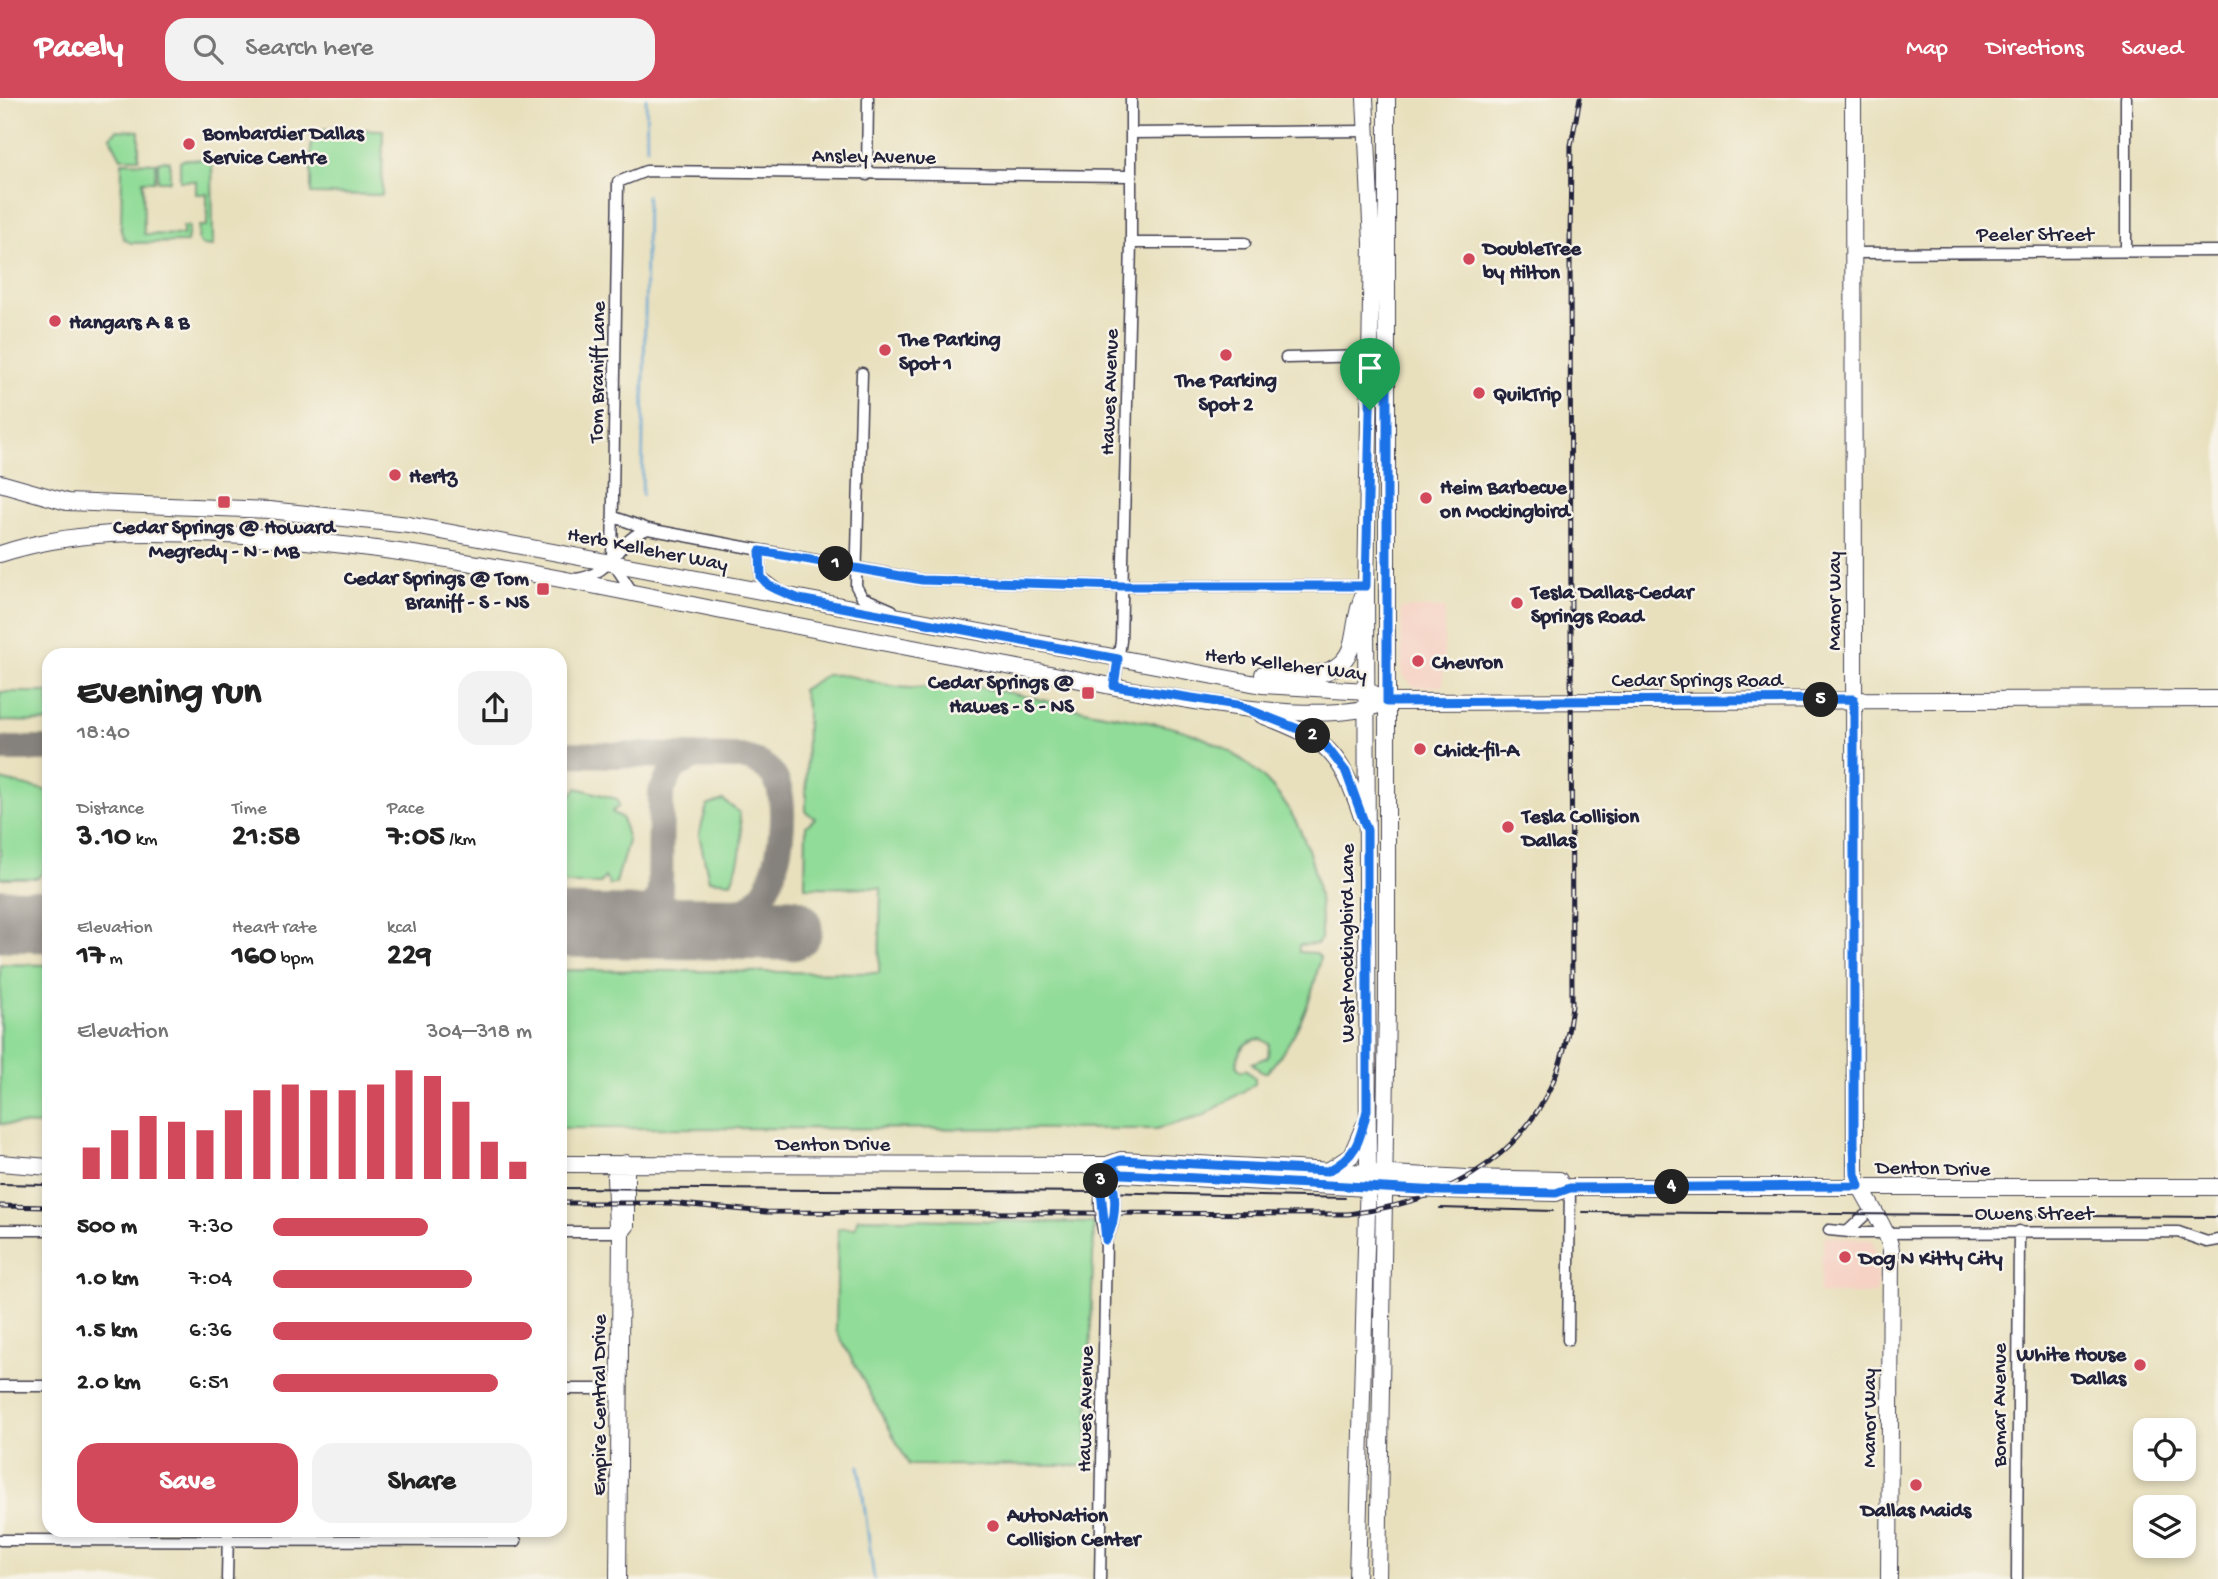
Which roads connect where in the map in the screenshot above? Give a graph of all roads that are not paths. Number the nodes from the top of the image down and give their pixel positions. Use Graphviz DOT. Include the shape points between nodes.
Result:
graph roads {
  1 [pos="868,98"];
  2 [pos="1131,98"];
  3 [pos="1365,98"];
  4 [pos="1387,98"];
  5 [pos="1853,98"];
  6 [pos="2126,98"];
  7 [pos="1367,131"];
  8 [pos="1131,133"];
  9 [pos="867,175"];
  10 [pos="1132,176"];
  11 [pos="618,182"];
  12 [pos="1371,205"];
  13 [pos="1389,206"];
  14 [pos="1131,243"];
  15 [pos="1245,243"];
  16 [pos="2126,251"];
  17 [pos="2218,251"];
  18 [pos="1853,253"];
  19 [pos="1379,356"];
  20 [pos="1286,358"];
  21 [pos="862,373"];
  22 [pos="1378,463"];
  23 [pos="0,483"];
  24 [pos="614,517"];
  25 [pos="648,529"];
  26 [pos="760,551"];
  27 [pos="0,554"];
  28 [pos="612,561"];
  29 [pos="859,568"];
  30 [pos="566,580"];
  31 [pos="1122,586"];
  32 [pos="1366,589"];
  33 [pos="633,593"];
  34 [pos="799,599"];
  35 [pos="921,622"];
  36 [pos="1118,659"];
  37 [pos="1223,678"];
  38 [pos="1114,686"];
  39 [pos="1368,691"];
  40 [pos="1854,699"];
  41 [pos="2218,699"];
  42 [pos="1387,702"];
  43 [pos="1237,705"];
  44 [pos="1368,710"];
  45 [pos="1367,830"];
  46 [pos="1367,1005"];
  47 [pos="1387,1006"];
  48 [pos="1367,1110"];
  49 [pos="0,1163"];
  50 [pos="621,1163"];
  51 [pos="567,1164"];
  52 [pos="1107,1165"];
  53 [pos="42,1166"];
  54 [pos="1328,1171"];
  55 [pos="1367,1181"];
  56 [pos="1385,1181"];
  57 [pos="1859,1186"];
  58 [pos="2218,1187"];
  59 [pos="1567,1188"];
  60 [pos="1864,1216"];
  61 [pos="0,1230"];
  62 [pos="42,1230"];
  63 [pos="1829,1230"];
  64 [pos="621,1231"];
  65 [pos="1847,1231"];
  66 [pos="2019,1231"];
  67 [pos="567,1232"];
  68 [pos="1880,1232"];
  69 [pos="2218,1240"];
  70 [pos="1568,1340"];
  71 [pos="1382,1354"];
  72 [pos="1363,1355"];
  73 [pos="0,1386"];
  74 [pos="42,1386"];
  75 [pos="567,1389"];
  76 [pos="620,1389"];
  77 [pos="1359,1534"];
  78 [pos="1378,1535"];
  79 [pos="171,1537"];
  80 [pos="228,1537"];
  81 [pos="286,1537"];
  82 [pos="0,1540"];
  83 [pos="516,1541"];
  84 [pos="227,1579"];
  85 [pos="618,1579"];
  86 [pos="1100,1579"];
  87 [pos="1357,1579"];
  88 [pos="1378,1579"];
  89 [pos="1889,1579"];
  90 [pos="2017,1579"];
  1 -- 9 [label="street"];
  2 -- 8 [label="street, Hawes Avenue"];
  3 -- 7 [label="main road, West Mockingbird Lane"];
  4 -- 13 [label="main road, West Mockingbird Lane"];
  5 -- 18 [label="main road, Manor Way"];
  6 -- 16 [label="street"];
  7 -- 8 [label="street"];
  7 -- 12 [label="main road, West Mockingbird Lane"];
  8 -- 10 [label="street, Hawes Avenue"];
  9 -- 10 [label="street, Ansley Avenue"];
  9 -- 11 [label="street, Ansley Avenue" via="646,171"];
  10 -- 14 [label="street, Hawes Avenue"];
  11 -- 24 [label="street, Tom Braniff Lane"];
  12 -- 13 [label="main road"];
  12 -- 19 [label="main road, West Mockingbird Lane"];
  13 -- 19 [label="main road, West Mockingbird Lane"];
  14 -- 15 [label="street"];
  14 -- 31 [label="street, Hawes Avenue"];
  16 -- 17 [label="street, Peeler Street"];
  16 -- 18 [label="street, Peeler Street"];
  18 -- 40 [label="main road, Manor Way"];
  19 -- 20 [label="street"];
  19 -- 22 [label="main road, West Mockingbird Lane"];
  21 -- 29 [label="street"];
  22 -- 32 [label="main road, West Mockingbird Lane"];
  22 -- 42 [label="main road, West Mockingbird Lane"];
  23 -- 28 [label="main road, Herb Kelleher Way" via="49,498 99,506 216,507 371,519"];
  24 -- 25 [label="street"];
  24 -- 28 [label="street, Tom Braniff Lane"];
  25 -- 26 [label="street"];
  25 -- 28 [label="street" via="628,538"];
  26 -- 29 [label="street"];
  26 -- 34 [label="street" via="761,577 769,586"];
  27 -- 30 [label="main road, Herb Kelleher Way" via="98,533 179,533 368,547"];
  28 -- 30 [label="street" via="589,577"];
  28 -- 33 [label="street"];
  28 -- 34 [label="main road, Herb Kelleher Way"];
  29 -- 31 [label="street" via="922,580"];
  29 -- 35 [label="street" via="856,586 862,597"];
  30 -- 33 [label="main road, Herb Kelleher Way"];
  31 -- 32 [label="street"];
  31 -- 36 [label="street, Hawes Avenue"];
  32 -- 37 [label="main road" via="1352,646 1330,670 1303,677 1235,674"];
  32 -- 39 [label="main road, West Mockingbird Lane"];
  33 -- 38 [label="main road, Herb Kelleher Way"];
  34 -- 35 [label="main road, Herb Kelleher Way"];
  35 -- 36 [label="main road, Herb Kelleher Way"];
  36 -- 37 [label="main road, Herb Kelleher Way"];
  36 -- 38 [label="street, Hawes Avenue"];
  37 -- 39 [label="main road, Herb Kelleher Way" via="1292,688"];
  38 -- 43 [label="main road, Herb Kelleher Way"];
  39 -- 42 [label="main road, Herb Kelleher Way"];
  39 -- 44 [label="main road, West Mockingbird Lane"];
  40 -- 41 [label="main road, Cedar Springs Road"];
  40 -- 42 [label="main road, Cedar Springs Road"];
  40 -- 57 [label="main road, Manor Way" via="1854,1143"];
  42 -- 44 [label="main road, Herb Kelleher Way"];
  42 -- 47 [label="main road, West Mockingbird Lane"];
  43 -- 44 [label="main road, Herb Kelleher Way" via="1298,713"];
  43 -- 45 [label="main road" via="1311,734 1326,746 1346,772"];
  44 -- 45 [label="main road, West Mockingbird Lane"];
  45 -- 46 [label="main road, West Mockingbird Lane"];
  46 -- 47 [label="main road"];
  46 -- 48 [label="main road, West Mockingbird Lane"];
  47 -- 56 [label="main road, West Mockingbird Lane"];
  48 -- 54 [label="main road" via="1350,1156"];
  48 -- 55 [label="main road, West Mockingbird Lane"];
  49 -- 53 [label="main road"];
  50 -- 51 [label="main road, Denton Drive"];
  50 -- 52 [label="main road, Denton Drive"];
  50 -- 64 [label="main road, Empire Central Drive" via="625,1226"];
  52 -- 54 [label="main road, Denton Drive" via="1121,1160"];
  52 -- 55 [label="main road, Denton Drive" via="1122,1174"];
  52 -- 86 [label="street, Hawes Avenue" via="1100,1182 1106,1240"];
  54 -- 55 [label="main road, Denton Drive"];
  55 -- 56 [label="main road, Denton Drive"];
  55 -- 72 [label="main road, West Mockingbird Lane"];
  56 -- 59 [label="main road, Denton Drive" via="1556,1193"];
  56 -- 71 [label="main road, West Mockingbird Lane"];
  57 -- 58 [label="main road, Denton Drive"];
  57 -- 59 [label="main road, Denton Drive"];
  57 -- 60 [label="main road, Manor Way" via="1856,1195"];
  57 -- 68 [label="main road, Manor Way"];
  59 -- 70 [label="street"];
  60 -- 65 [label="street"];
  60 -- 68 [label="main road, Manor Way"];
  61 -- 62 [label="street"];
  63 -- 65 [label="street, Owens Street"];
  64 -- 67 [label="street"];
  64 -- 76 [label="main road, Empire Central Drive"];
  65 -- 68 [label="street, Owens Street"];
  66 -- 68 [label="street, Owens Street"];
  66 -- 69 [label="street, Owens Street" via="2178,1232 2207,1242"];
  66 -- 90 [label="street, Bomar Avenue"];
  68 -- 89 [label="main road, Manor Way" via="1889,1258"];
  71 -- 72 [label="main road"];
  71 -- 78 [label="main road, West Mockingbird Lane"];
  72 -- 77 [label="main road, West Mockingbird Lane"];
  73 -- 74 [label="street"];
  75 -- 76 [label="street"];
  76 -- 85 [label="main road, Empire Central Drive"];
  77 -- 78 [label="main road"];
  77 -- 87 [label="main road, West Mockingbird Lane"];
  78 -- 88 [label="main road, West Mockingbird Lane"];
  79 -- 82 [label="street"];
  80 -- 84 [label="street"];
  81 -- 83 [label="street"];
}
